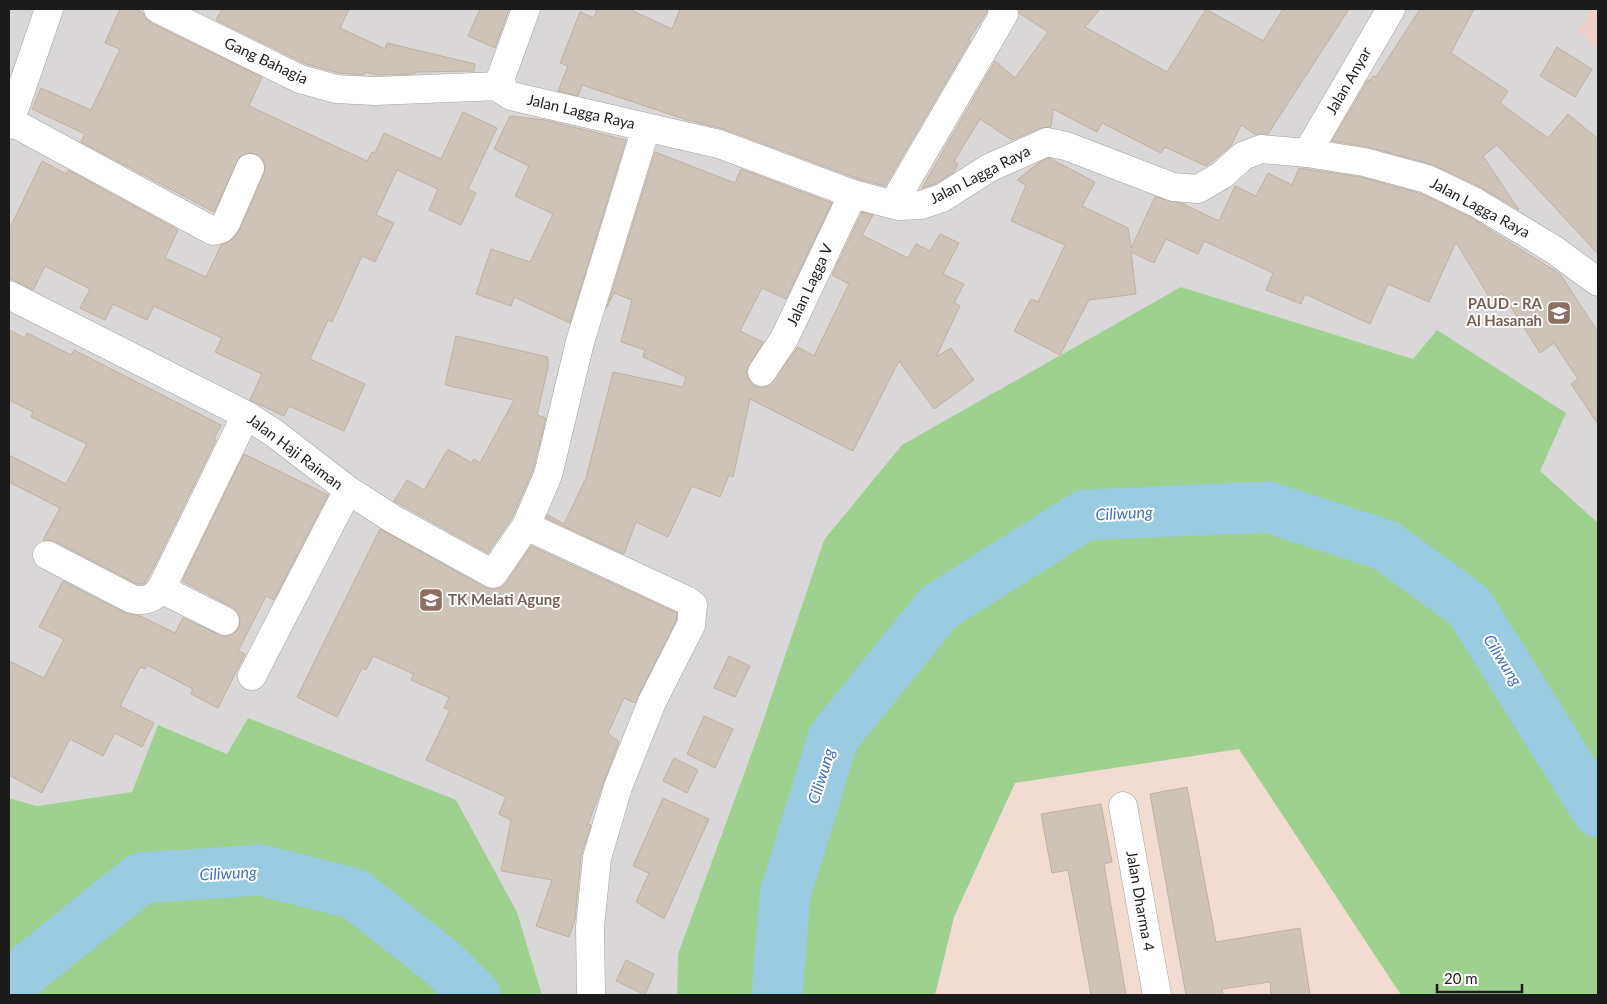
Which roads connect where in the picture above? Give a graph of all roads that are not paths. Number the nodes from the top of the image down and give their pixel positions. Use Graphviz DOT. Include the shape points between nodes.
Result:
graph roads {
  1 [pos="50,9"];
  2 [pos="158,9"];
  3 [pos="526,9"];
  4 [pos="1002,9"];
  5 [pos="1392,9"];
  6 [pos="500,86"];
  7 [pos="9,123"];
  8 [pos="646,128"];
  9 [pos="1307,153"];
  10 [pos="250,168"];
  11 [pos="853,194"];
  12 [pos="892,204"];
  13 [pos="1598,282"];
  14 [pos="9,295"];
  15 [pos="762,372"];
  16 [pos="246,415"];
  17 [pos="348,490"];
  18 [pos="526,526"];
  19 [pos="48,555"];
  20 [pos="160,589"];
  21 [pos="225,621"];
  22 [pos="252,676"];
  23 [pos="1124,806"];
  24 [pos="591,995"];
  25 [pos="1157,995"];
  1 -- 7 [label="street"];
  2 -- 6 [label="street, Gang Bahagia" via="300,79 336,89 375,91"];
  3 -- 6 [label="street" via="500,77"];
  4 -- 12 [label="street" via="1004,14"];
  5 -- 9 [label="street, Jalan Anyar"];
  6 -- 8 [label="street, Jalan Lagga Raya" via="503,92 512,96"];
  7 -- 10 [label="street" via="213,231 226,223"];
  8 -- 11 [label="street, Jalan Lagga Raya" via="719,144"];
  8 -- 18 [label="street" via="580,342 548,475"];
  9 -- 12 [label="street, Jalan Lagga Raya" via="1261,149 1243,156 1222,175 1198,189 1173,186 1066,146 1046,142 989,168 942,198 921,205"];
  9 -- 13 [label="street, Jalan Lagga Raya" via="1364,162 1426,179 1476,202 1553,249"];
  11 -- 12 [label="street, Jalan Lagga Raya"];
  11 -- 15 [label="street, Jalan Lagga V" via="784,339"];
  14 -- 16 [label="street, Jalan Haji Raiman"];
  16 -- 17 [label="street, Jalan Haji Raiman"];
  16 -- 20 [label="street"];
  17 -- 18 [label="street, Jalan Haji Raiman" via="490,573 496,571"];
  17 -- 22 [label="street"];
  18 -- 24 [label="street" via="693,605 691,625 652,702 618,787 598,858 590,927"];
  19 -- 20 [label="street" via="132,599 146,600"];
  20 -- 21 [label="street"];
  23 -- 25 [label="street, Jalan Dharma 4"];
}
